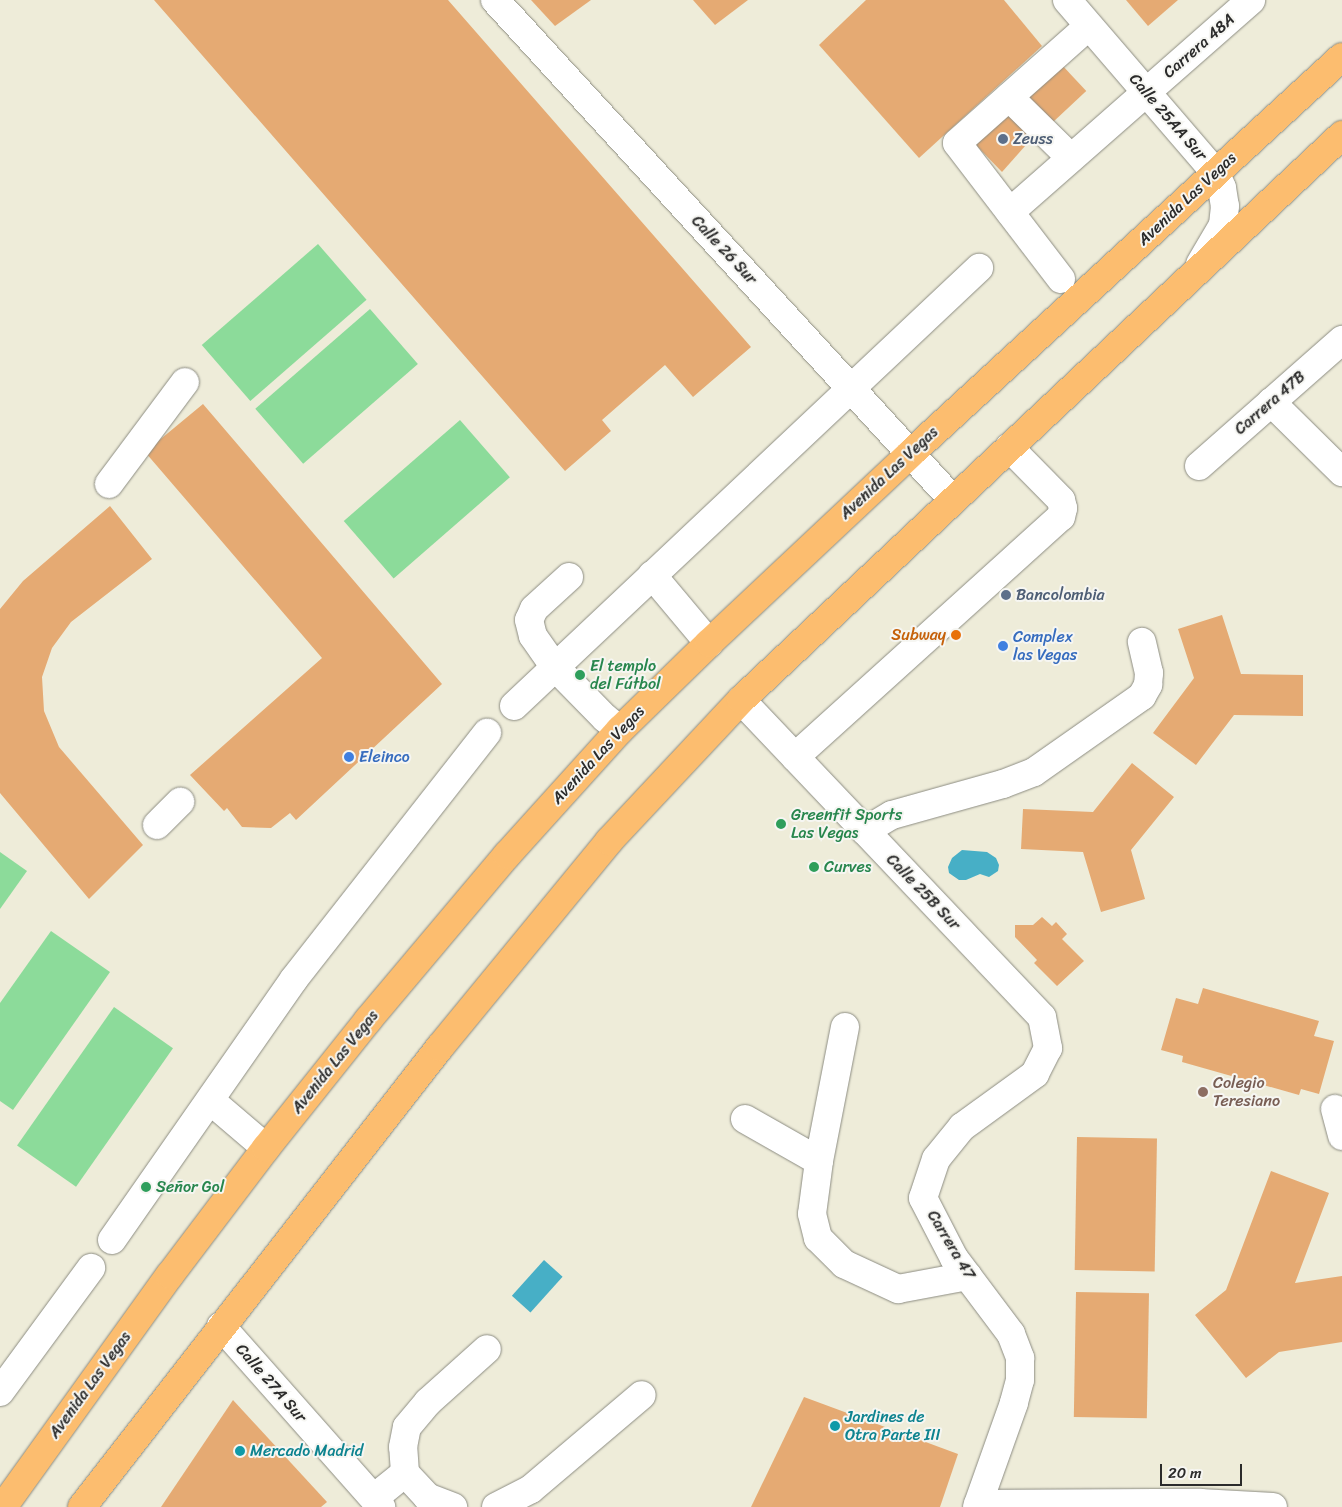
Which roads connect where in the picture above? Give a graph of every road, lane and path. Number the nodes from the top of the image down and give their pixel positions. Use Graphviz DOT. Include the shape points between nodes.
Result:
graph roads {
  1 [pos="495,0"];
  2 [pos="1067,0"];
  3 [pos="1251,0"];
  4 [pos="1089,26"];
  5 [pos="1342,57"];
  6 [pos="1146,92"];
  7 [pos="1009,97"];
  8 [pos="1342,135"];
  9 [pos="1071,158"];
  10 [pos="1215,172"];
  11 [pos="1010,212"];
  12 [pos="980,268"];
  13 [pos="1194,274"];
  14 [pos="1061,279"];
  15 [pos="1342,340"];
  16 [pos="185,382"];
  17 [pos="851,388"];
  18 [pos="1271,402"];
  19 [pos="1009,447"];
  20 [pos="911,453"];
  21 [pos="1199,466"];
  22 [pos="1342,472"];
  23 [pos="109,484"];
  24 [pos="953,500"];
  25 [pos="652,575"];
  26 [pos="569,577"];
  27 [pos="1142,642"];
  28 [pos="709,643"];
  29 [pos="555,667"];
  30 [pos="741,700"];
  31 [pos="514,706"];
  32 [pos="620,730"];
  33 [pos="487,733"];
  34 [pos="794,757"];
  35 [pos="180,802"];
  36 [pos="157,824"];
  37 [pos="865,831"];
  38 [pos="845,1027"];
  39 [pos="1048,1048"];
  40 [pos="211,1101"];
  41 [pos="1335,1109"];
  42 [pos="745,1119"];
  43 [pos="1342,1136"];
  44 [pos="266,1148"];
  45 [pos="819,1161"];
  46 [pos="112,1240"];
  47 [pos="91,1268"];
  48 [pos="968,1276"];
  49 [pos="221,1326"];
  50 [pos="487,1349"];
  51 [pos="0,1392"];
  52 [pos="642,1395"];
  53 [pos="406,1473"];
  54 [pos="3,1501"];
  55 [pos="377,1503"];
  56 [pos="978,1505"];
  57 [pos="82,1507"];
  58 [pos="453,1507"];
  59 [pos="496,1507"];
  60 [pos="1273,1507"];
  1 -- 17 [label="street, Calle 26 Sur"];
  2 -- 4 [label="street, Calle 25AA Sur"];
  3 -- 6 [label="street, Carrera 48A"];
  4 -- 6 [label="street, Calle 25AA Sur"];
  4 -- 7 [label="street"];
  5 -- 10 [label="main road, Avenida Las Vegas"];
  6 -- 9 [label="street, Carrera 48A"];
  6 -- 10 [label="street, Calle 25AA Sur"];
  7 -- 9 [label="street"];
  7 -- 11 [label="street" via="957,143"];
  8 -- 13 [label="main road"];
  9 -- 11 [label="street, Carrera 48A"];
  10 -- 13 [label="street, Calle 25AA Sur" via="1225,206 1223,225"];
  10 -- 20 [label="main road, Avenida Las Vegas"];
  11 -- 14 [label="street"];
  12 -- 17 [label="street"];
  13 -- 19 [label="main road"];
  15 -- 18 [label="street, Carrera 47B"];
  16 -- 23 [label="street"];
  17 -- 20 [label="street, Calle 26 Sur"];
  17 -- 25 [label="street"];
  18 -- 21 [label="street, Carrera 47B"];
  18 -- 22 [label="street"];
  19 -- 24 [label="main road"];
  19 -- 34 [label="street" via="1061,500 1061,517"];
  20 -- 24 [label="street, Calle 26 Sur"];
  20 -- 28 [label="main road, Avenida Las Vegas"];
  24 -- 30 [label="main road"];
  25 -- 28 [label="street"];
  25 -- 29 [label="street"];
  26 -- 29 [label="street" via="534,609 529,620 533,636"];
  27 -- 37 [label="street" via="1149,673 1148,685 1142,696 1034,772 1003,784 892,815"];
  28 -- 32 [label="main road, Avenida Las Vegas"];
  29 -- 31 [label="street"];
  29 -- 32 [label="street"];
  30 -- 34 [label="street, Calle 25B Sur"];
  30 -- 49 [label="main road" via="609,841 530,935"];
  32 -- 44 [label="main road, Avenida Las Vegas" via="500,863"];
  33 -- 40 [label="street" via="294,979"];
  34 -- 37 [label="street, Calle 25B Sur"];
  35 -- 36 [label="street"];
  37 -- 39 [label="street, Calle 25B Sur" via="1042,1017"];
  38 -- 45 [label="street"];
  39 -- 48 [label="street, Carrera 47" via="1035,1074 962,1127 936,1159 923,1198 954,1258"];
  40 -- 44 [label="street"];
  40 -- 46 [label="street"];
  41 -- 43 [label="street"];
  42 -- 45 [label="street"];
  44 -- 54 [label="main road, Avenida Las Vegas"];
  45 -- 48 [label="street" via="812,1214 818,1238 844,1264 898,1289"];
  47 -- 51 [label="street"];
  48 -- 56 [label="street, Carrera 47" via="1012,1334 1020,1358 1020,1380 1014,1403"];
  49 -- 55 [label="street, Calle 27A Sur"];
  49 -- 57 [label="main road"];
  50 -- 53 [label="street" via="428,1402 407,1427 403,1447"];
  52 -- 59 [label="street" via="532,1489"];
  53 -- 55 [label="street"];
  53 -- 58 [label="street" via="427,1496"];
  56 -- 60 [label="street" via="1200,1503"];
}
